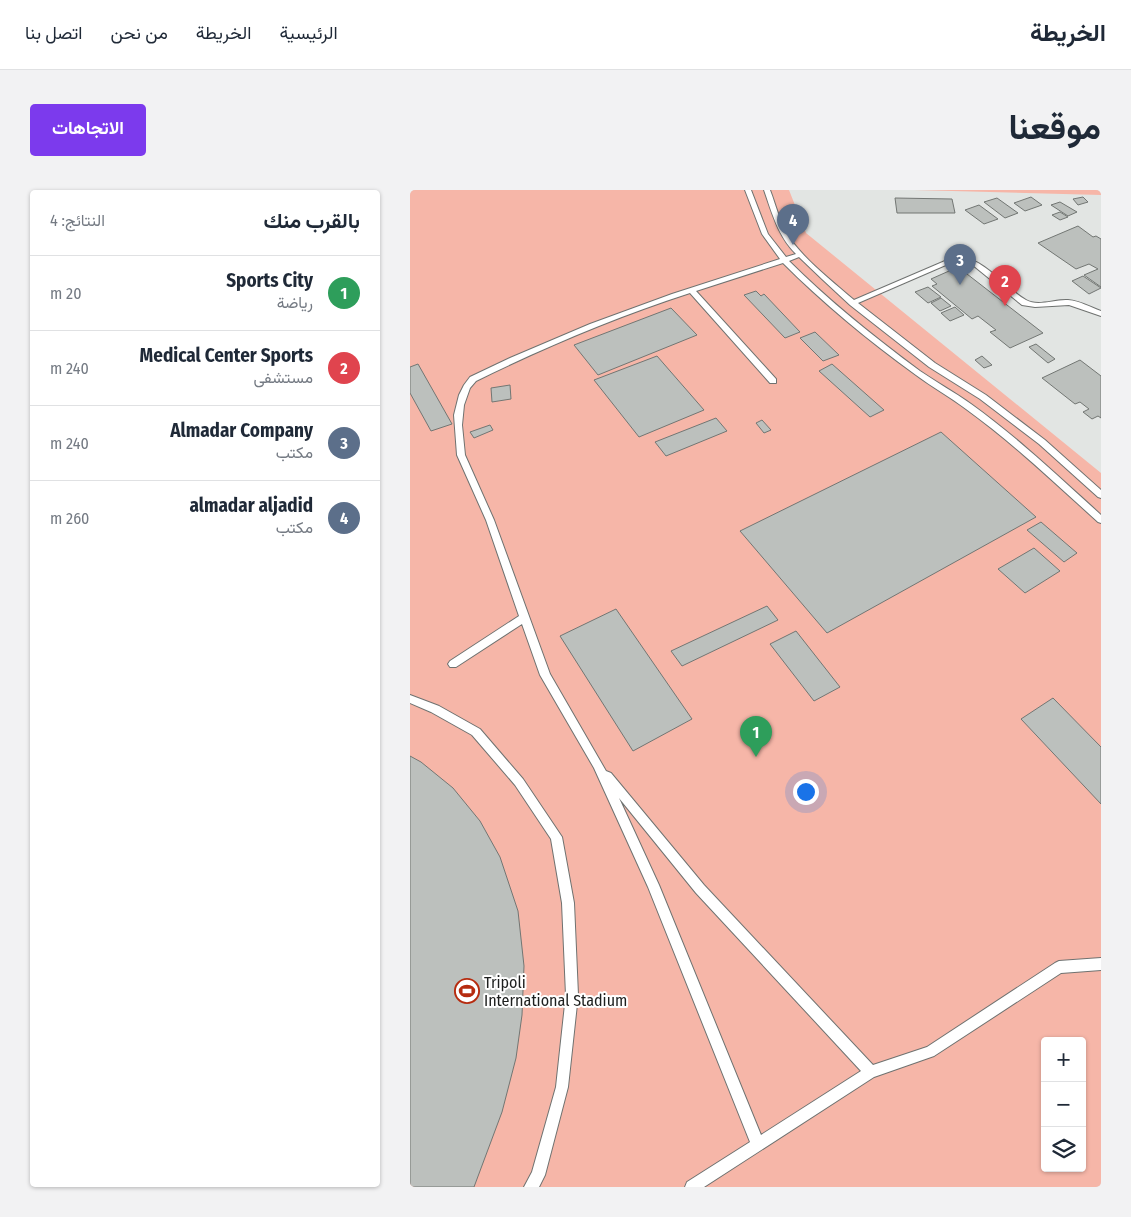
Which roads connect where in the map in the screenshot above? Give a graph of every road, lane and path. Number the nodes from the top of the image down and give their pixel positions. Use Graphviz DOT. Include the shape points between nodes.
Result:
graph roads {
  1 [pos="748,190"];
  2 [pos="766,190"];
  3 [pos="800,255"];
  4 [pos="784,260"];
  5 [pos="691,290"];
  6 [pos="852,303"];
  7 [pos="1101,314"];
  8 [pos="773,381"];
  9 [pos="1101,495"];
  10 [pos="1101,520"];
  11 [pos="525,617"];
  12 [pos="453,664"];
  13 [pos="410,699"];
  14 [pos="598,765"];
  15 [pos="1101,964"];
  16 [pos="871,1072"];
  17 [pos="758,1145"];
  18 [pos="531,1187"];
  19 [pos="692,1187"];
  1 -- 4 [label="lane" via="761,228"];
  2 -- 3 [label="lane" via="782,232"];
  3 -- 4 [label="lane"];
  3 -- 6 [label="lane"];
  4 -- 5 [label="lane"];
  4 -- 10 [label="lane" via="874,339 1025,451"];
  5 -- 8 [label="lane"];
  5 -- 11 [label="lane" via="610,318 528,352 473,379 462,393 459,407 461,455 490,520"];
  6 -- 7 [label="lane" via="962,258 971,261 1025,303 1034,306 1074,303"];
  6 -- 9 [label="lane" via="1042,442"];
  11 -- 12 [label="lane"];
  11 -- 14 [label="lane" via="546,675"];
  13 -- 18 [label="lane" via="476,732 518,782 556,837 568,903 572,995 562,1086 538,1175"];
  14 -- 16 [label="lane" via="700,889"];
  14 -- 17 [label="lane" via="653,885"];
  15 -- 16 [label="lane" via="1059,967 930,1052"];
  16 -- 17 [label="lane"];
  17 -- 19 [label="lane"];
}
